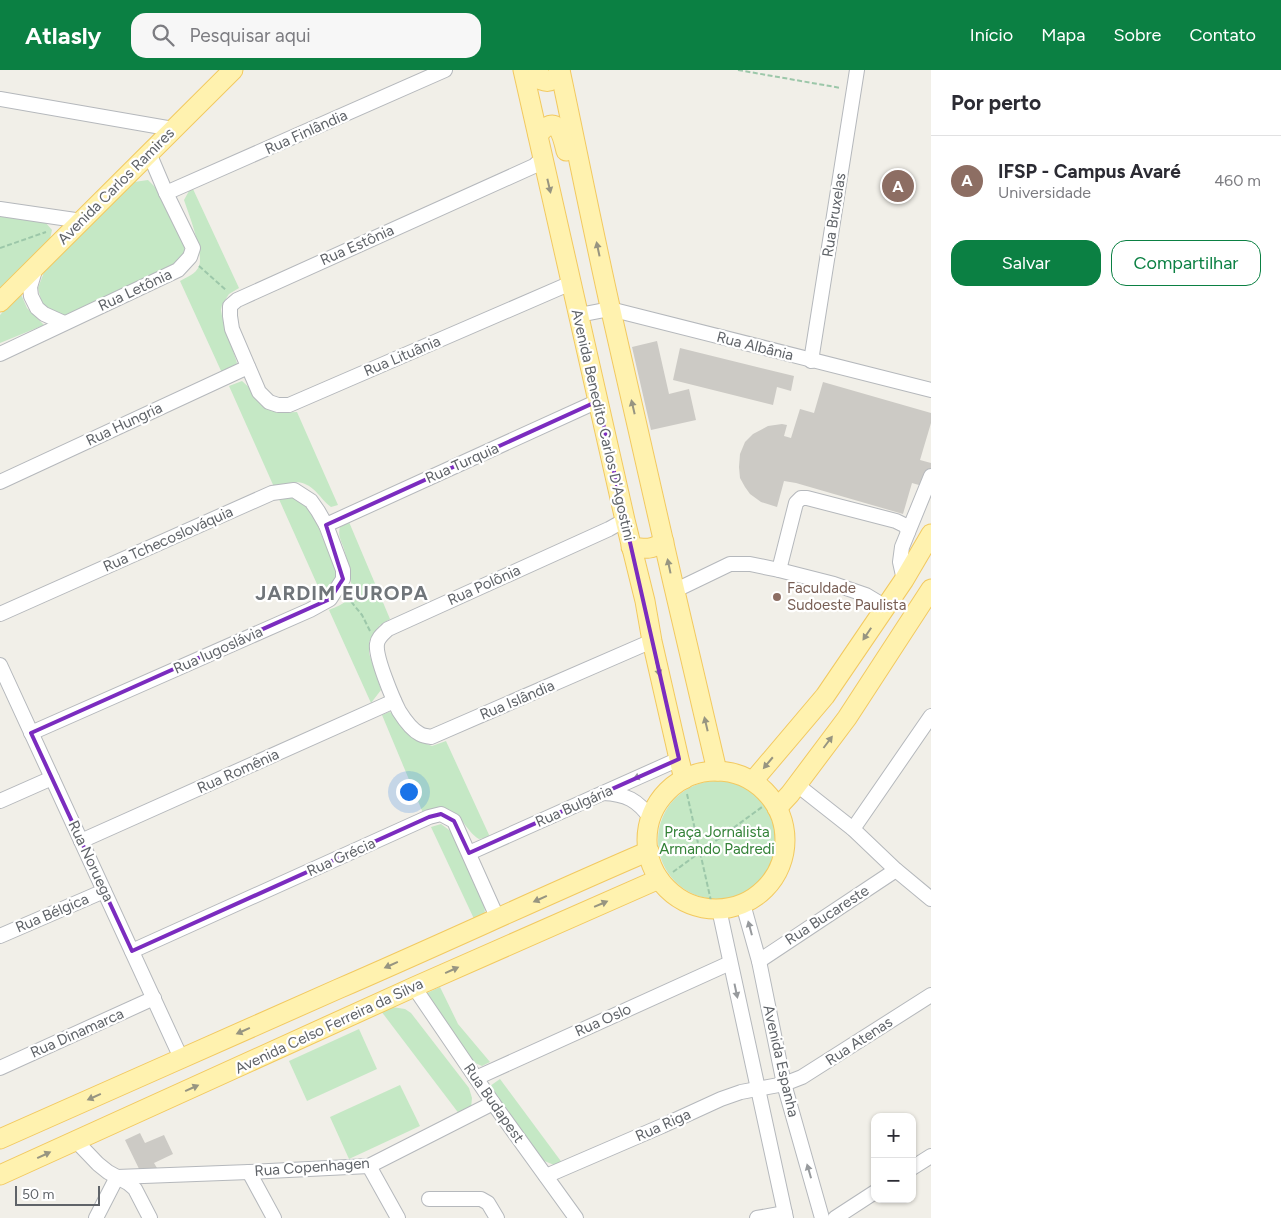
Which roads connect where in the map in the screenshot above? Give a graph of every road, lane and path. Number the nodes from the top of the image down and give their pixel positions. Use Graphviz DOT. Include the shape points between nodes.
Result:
graph roads {
  1 [pos="233,70"];
  2 [pos="445,70"];
  3 [pos="523,70"];
  4 [pos="538,70"];
  5 [pos="560,70"];
  6 [pos="738,70"];
  7 [pos="857,70"];
  8 [pos="854,90"];
  9 [pos="0,100"];
  10 [pos="173,129"];
  11 [pos="538,134"];
  12 [pos="148,153"];
  13 [pos="543,158"];
  14 [pos="582,176"];
  15 [pos="166,193"];
  16 [pos="0,209"];
  17 [pos="82,221"];
  18 [pos="44,228"];
  19 [pos="0,248"];
  20 [pos="190,257"];
  21 [pos="36,266"];
  22 [pos="571,283"];
  23 [pos="237,300"];
  24 [pos="0,302"];
  25 [pos="610,309"];
  26 [pos="578,315"];
  27 [pos="64,323"];
  28 [pos="0,354"];
  29 [pos="812,360"];
  30 [pos="248,367"];
  31 [pos="931,390"];
  32 [pos="598,401"];
  33 [pos="931,476"];
  34 [pos="0,482"];
  35 [pos="625,520"];
  36 [pos="326,525"];
  37 [pos="908,532"];
  38 [pos="931,534"];
  39 [pos="664,542"];
  40 [pos="631,547"];
  41 [pos="779,570"];
  42 [pos="904,580"];
  43 [pos="674,590"];
  44 [pos="927,594"];
  45 [pos="330,599"];
  46 [pos="645,602"];
  47 [pos="886,607"];
  48 [pos="0,614"];
  49 [pos="652,641"];
  50 [pos="376,646"];
  51 [pos="1,668"];
  52 [pos="394,701"];
  53 [pos="931,716"];
  54 [pos="31,733"];
  55 [pos="679,759"];
  56 [pos="718,771"];
  57 [pos="52,778"];
  58 [pos="684,779"];
  59 [pos="753,781"];
  60 [pos="796,784"];
  61 [pos="602,793"];
  62 [pos="0,801"];
  63 [pos="774,804"];
  64 [pos="651,819"];
  65 [pos="853,829"];
  66 [pos="81,841"];
  67 [pos="648,851"];
  68 [pos="700,852"];
  69 [pos="469,854"];
  70 [pos="896,870"];
  71 [pos="660,880"];
  72 [pos="104,891"];
  73 [pos="931,899"];
  74 [pos="743,904"];
  75 [pos="716,909"];
  76 [pos="497,917"];
  77 [pos="0,936"];
  78 [pos="132,952"];
  79 [pos="759,960"];
  80 [pos="730,963"];
  81 [pos="414,987"];
  82 [pos="338,989"];
  83 [pos="931,995"];
  84 [pos="154,998"];
  85 [pos="283,1012"];
  86 [pos="351,1016"];
  87 [pos="298,1040"];
  88 [pos="181,1058"];
  89 [pos="0,1068"];
  90 [pos="476,1078"];
  91 [pos="784,1084"];
  92 [pos="758,1089"];
  93 [pos="493,1103"];
  94 [pos="0,1139"];
  95 [pos="75,1140"];
  96 [pos="931,1156"];
  97 [pos="916,1165"];
  98 [pos="369,1166"];
  99 [pos="249,1172"];
  100 [pos="0,1175"];
  101 [pos="546,1176"];
  102 [pos="117,1178"];
  103 [pos="871,1195"];
  104 [pos="430,1199"];
  105 [pos="785,1215"];
  106 [pos="96,1218"];
  107 [pos="150,1218"];
  108 [pos="274,1218"];
  109 [pos="398,1218"];
  110 [pos="497,1218"];
  111 [pos="576,1218"];
  112 [pos="757,1218"];
  113 [pos="822,1218"];
  114 [pos="835,1218"];
  1 -- 10 [label="main road, Avenida Carlos Ramires"];
  2 -- 15 [label="street, Rua Finlândia"];
  3 -- 11 [label="main road, Avenida Benedito Carlos D'Agostini"];
  4 -- 5 [label="main road" via="541,80 546,82 557,76"];
  5 -- 14 [label="main road"];
  6 -- 8 [label="path"];
  7 -- 8 [label="street, Rua Bruxelas"];
  8 -- 29 [label="street, Rua Bruxelas"];
  9 -- 10 [label="street"];
  10 -- 12 [label="main road, Avenida Carlos Ramires"];
  11 -- 13 [label="main road, Avenida Benedito Carlos D'Agostini"];
  11 -- 14 [label="main road" via="549,125 558,128 574,171"];
  12 -- 15 [label="street"];
  12 -- 17 [label="main road, Avenida Carlos Ramires"];
  13 -- 22 [label="main road, Avenida Benedito Carlos D'Agostini, one-way"];
  13 -- 23 [label="street, Rua Estônia" via="534,166"];
  25 -- 14 [label="main road, one-way"];
  15 -- 20 [label="street" via="193,248"];
  16 -- 17 [label="street"];
  17 -- 21 [label="main road, Avenida Carlos Ramires"];
  18 -- 19 [label="path" via="46,234"];
  20 -- 23 [label="path"];
  20 -- 27 [label="street, Rua Letônia" via="178,270"];
  21 -- 24 [label="main road, Avenida Carlos Ramires"];
  21 -- 27 [label="street" via="30,287 37,308"];
  22 -- 26 [label="main road, Avenida Benedito Carlos D'Agostini"];
  22 -- 30 [label="street, Rua Lituânia" via="289,405 269,402 259,392"];
  23 -- 30 [label="street" via="230,306 232,329"];
  25 -- 26 [label="street, Rua Albânia"];
  25 -- 29 [label="street, Rua Albânia"];
  39 -- 25 [label="main road, one-way"];
  26 -- 32 [label="main road, Avenida Benedito Carlos D'Agostini"];
  27 -- 28 [label="street, Rua Letônia"];
  29 -- 31 [label="street, Rua Albânia"];
  30 -- 34 [label="street, Rua Hungria"];
  32 -- 35 [label="main road, Avenida Benedito Carlos D'Agostini"];
  32 -- 36 [label="street, Rua Turquia"];
  33 -- 37 [label="street"];
  35 -- 40 [label="main road, Avenida Benedito Carlos D'Agostini"];
  35 -- 50 [label="street, Rua Polônia" via="388,629"];
  36 -- 45 [label="street" via="343,570 343,579"];
  36 -- 48 [label="street, Rua Tchecoslováquia" via="311,501 294,490 272,493"];
  37 -- 41 [label="street" via="906,526 896,521 801,498 796,503"];
  37 -- 42 [label="street" via="900,556"];
  38 -- 42 [label="main road"];
  39 -- 40 [label="main road" via="654,548"];
  43 -- 39 [label="main road, one-way"];
  40 -- 46 [label="main road, Avenida Benedito Carlos D'Agostini"];
  41 -- 43 [label="street" via="730,564"];
  41 -- 47 [label="street" via="858,592"];
  42 -- 44 [label="main road" via="909,580"];
  42 -- 47 [label="main road"];
  43 -- 46 [label="main road" via="663,588 654,591"];
  56 -- 43 [label="main road, one-way"];
  60 -- 44 [label="main road, one-way" via="847,718"];
  45 -- 50 [label="path" via="349,599 362,615"];
  45 -- 54 [label="street, Rua Iugoslávia"];
  46 -- 49 [label="main road, Avenida Benedito Carlos D'Agostini"];
  47 -- 59 [label="main road, one-way" via="825,696"];
  49 -- 52 [label="street, Rua Islândia" via="431,737 415,730"];
  49 -- 55 [label="main road, Avenida Benedito Carlos D'Agostini, one-way"];
  50 -- 52 [label="street"];
  51 -- 54 [label="street, Rua Noruega"];
  52 -- 66 [label="street, Rua Romênia"];
  53 -- 65 [label="street"];
  54 -- 57 [label="street, Rua Noruega"];
  55 -- 58 [label="main road, Avenida Benedito Carlos D'Agostini"];
  55 -- 61 [label="street, Rua Bulgária, one-way"];
  56 -- 58 [label="main road"];
  56 -- 59 [label="main road"];
  57 -- 62 [label="street"];
  57 -- 66 [label="street, Rua Noruega"];
  58 -- 64 [label="main road" via="658,803"];
  58 -- 68 [label="path"];
  59 -- 63 [label="main road"];
  60 -- 63 [label="main road"];
  60 -- 65 [label="street"];
  61 -- 64 [label="street" via="634,800"];
  61 -- 69 [label="street, Rua Bulgária"];
  63 -- 68 [label="path"];
  63 -- 74 [label="main road" via="784,830 784,853 777,874 762,892"];
  64 -- 67 [label="main road"];
  65 -- 70 [label="street"];
  66 -- 72 [label="street, Rua Noruega"];
  67 -- 71 [label="main road"];
  67 -- 76 [label="main road, Avenida Celso Ferreira da Silva, one-way"];
  68 -- 71 [label="path"];
  68 -- 75 [label="path"];
  69 -- 76 [label="street, Rua Grécia"];
  69 -- 78 [label="street, Rua Grécia" via="454,821 441,814 429,817"];
  70 -- 73 [label="street"];
  70 -- 79 [label="street, Rua Bucareste"];
  71 -- 75 [label="main road" via="685,902"];
  81 -- 71 [label="main road, Avenida Celso Ferreira da Silva, one-way"];
  72 -- 77 [label="street, Rua Bélgica"];
  72 -- 78 [label="street, Rua Noruega"];
  74 -- 75 [label="main road"];
  79 -- 74 [label="street, Avenida Espanha, one-way"];
  75 -- 80 [label="street, Avenida Espanha"];
  76 -- 82 [label="main road, Avenida Celso Ferreira da Silva, one-way"];
  78 -- 84 [label="street, Rua Noruega"];
  79 -- 91 [label="street, Avenida Espanha"];
  80 -- 90 [label="street, Rua Oslo"];
  80 -- 92 [label="street, Avenida Espanha, one-way"];
  81 -- 86 [label="main road, Avenida Celso Ferreira da Silva"];
  81 -- 90 [label="street, Rua Budapest"];
  82 -- 85 [label="main road, Avenida Celso Ferreira da Silva"];
  82 -- 86 [label="main road" via="334,1001 338,1012"];
  83 -- 91 [label="street, Rua Atenas" via="802,1077"];
  84 -- 88 [label="street, Rua Noruega"];
  84 -- 89 [label="street, Rua Dinamarca"];
  85 -- 87 [label="main road" via="295,1016 302,1025"];
  85 -- 88 [label="main road, Avenida Celso Ferreira da Silva, one-way"];
  86 -- 87 [label="main road, Avenida Celso Ferreira da Silva"];
  95 -- 87 [label="main road, Avenida Celso Ferreira da Silva, one-way"];
  88 -- 94 [label="main road, Avenida Celso Ferreira da Silva, one-way"];
  90 -- 93 [label="street, Rua Budapest"];
  91 -- 92 [label="street, Rua Riga"];
  113 -- 91 [label="street, Avenida Espanha, one-way"];
  92 -- 101 [label="street, Rua Riga" via="721,1099"];
  92 -- 105 [label="street, Avenida Espanha"];
  93 -- 98 [label="street, Rua Copenhagen"];
  93 -- 101 [label="street, Rua Budapest"];
  100 -- 95 [label="main road, Avenida Celso Ferreira da Silva, one-way"];
  95 -- 102 [label="street"];
  96 -- 97 [label="street"];
  98 -- 99 [label="street, Rua Copenhagen"];
  98 -- 109 [label="street"];
  99 -- 102 [label="street, Rua Copenhagen"];
  99 -- 108 [label="street"];
  101 -- 111 [label="street, Rua Budapest"];
  102 -- 106 [label="street"];
  102 -- 107 [label="street" via="135,1189"];
  103 -- 114 [label="street"];
  104 -- 110 [label="street" via="481,1199 488,1203"];
  105 -- 112 [label="street"];
}
